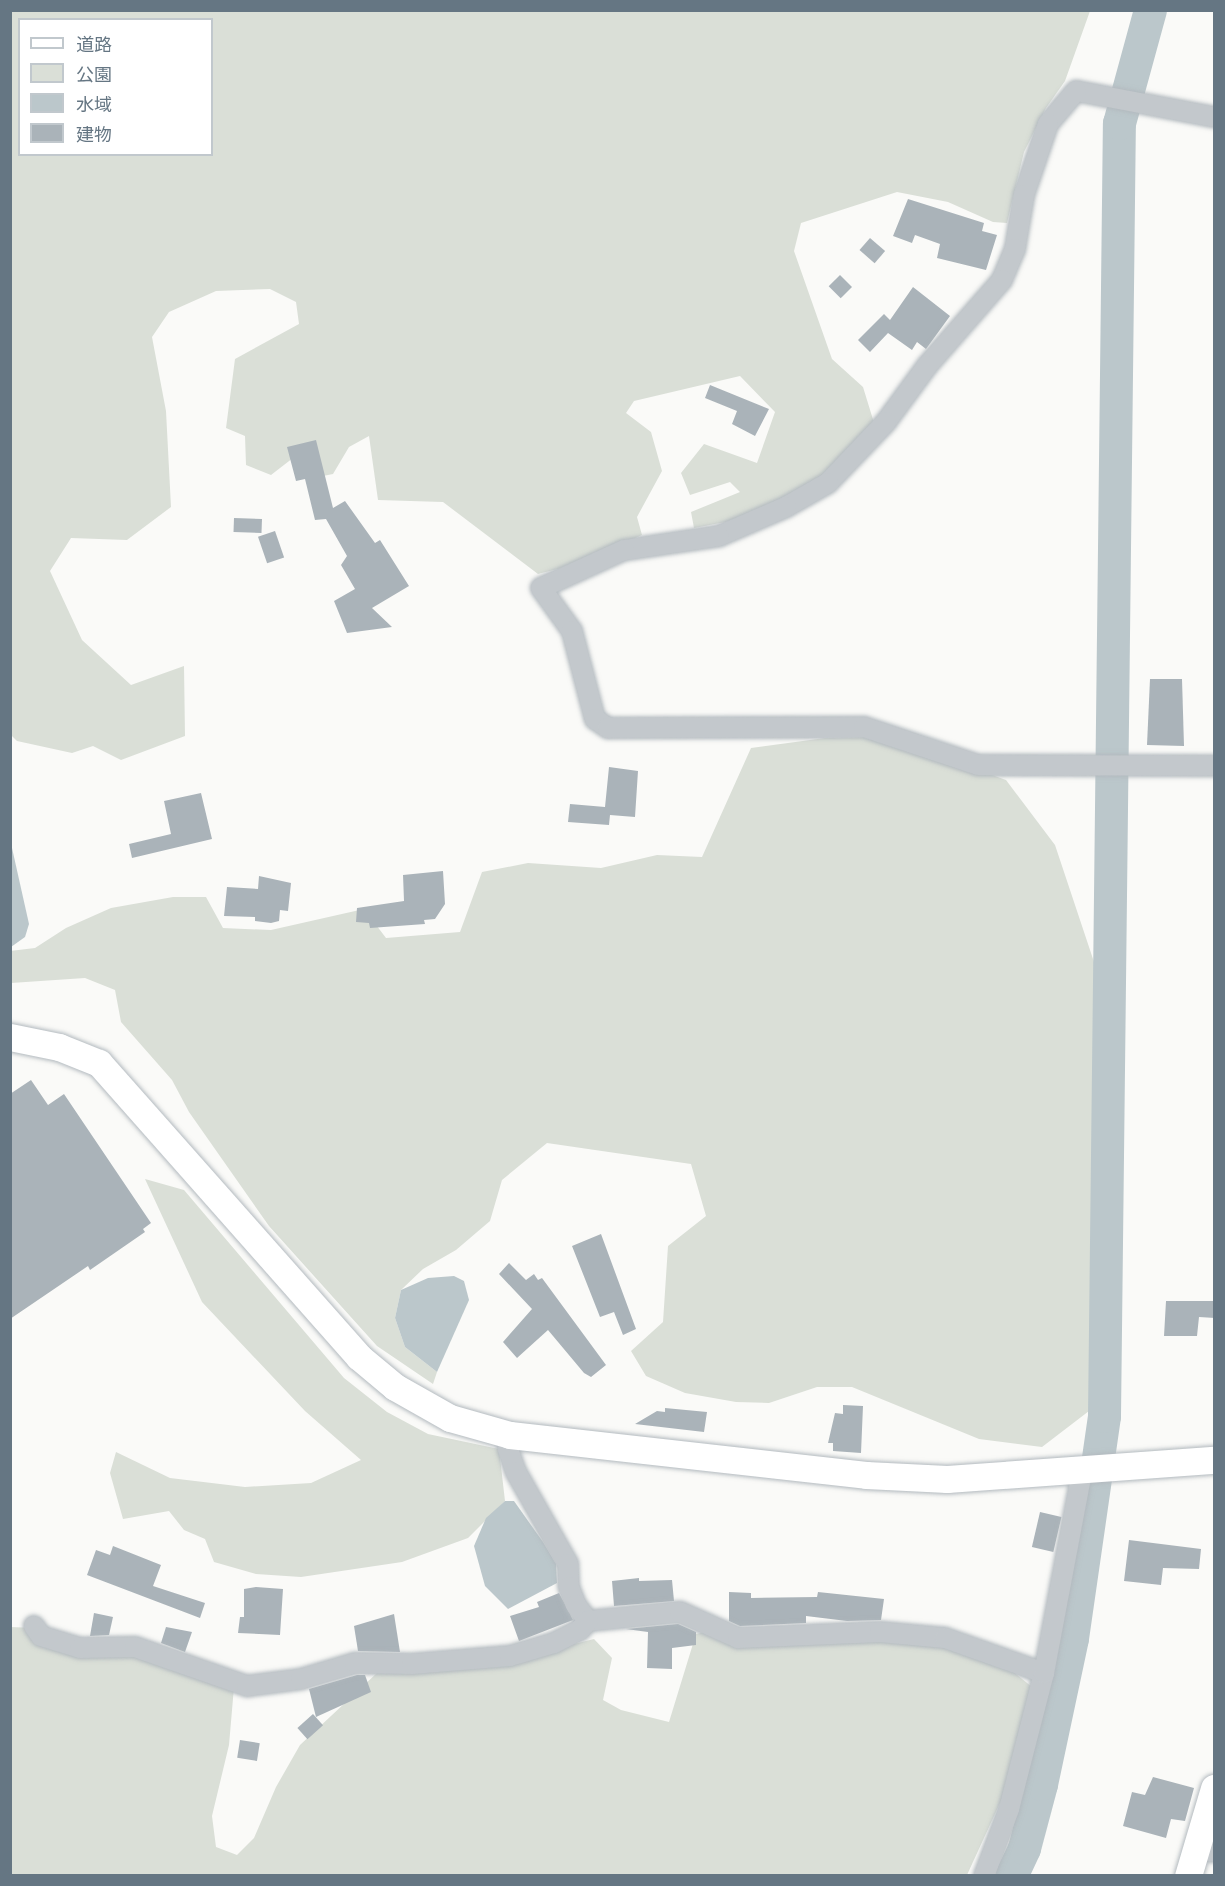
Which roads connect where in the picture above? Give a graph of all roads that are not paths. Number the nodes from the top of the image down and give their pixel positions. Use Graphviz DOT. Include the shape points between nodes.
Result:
graph roads {
  1 [pos="1215,117"];
  2 [pos="1215,766"];
  3 [pos="10,1037"];
  4 [pos="510,1435"];
  5 [pos="1215,1460"];
  6 [pos="1088,1470"];
  7 [pos="588,1621"];
  8 [pos="34,1626"];
  9 [pos="1044,1673"];
  10 [pos="1215,1788"];
  11 [pos="1206,1850"];
  12 [pos="984,1875"];
  13 [pos="1188,1875"];
  1 -- 2 [label="street" via="1076,91 1048,124 1024,195 1015,249 1002,280 927,366 886,422 828,483 786,507 719,536 624,550 541,588 572,632 595,719 608,728 864,727 978,765"];
  3 -- 4 [label="street" via="82,1054 117,1079 359,1357 395,1388 450,1418"];
  4 -- 6 [label="street" via="866,1475 947,1479"];
  4 -- 7 [label="street" via="508,1449 516,1472 568,1564 569,1587"];
  5 -- 6 [label="street"];
  6 -- 9 [label="street"];
  7 -- 8 [label="street" via="554,1643 510,1656 412,1664 355,1663 301,1679 247,1686 135,1647 80,1648 41,1636"];
  7 -- 9 [label="street" via="680,1612 738,1638 880,1632 945,1638"];
  9 -- 12 [label="street" via="1009,1809"];
  10 -- 11 [label="street"];
  11 -- 13 [label="street"];
}
